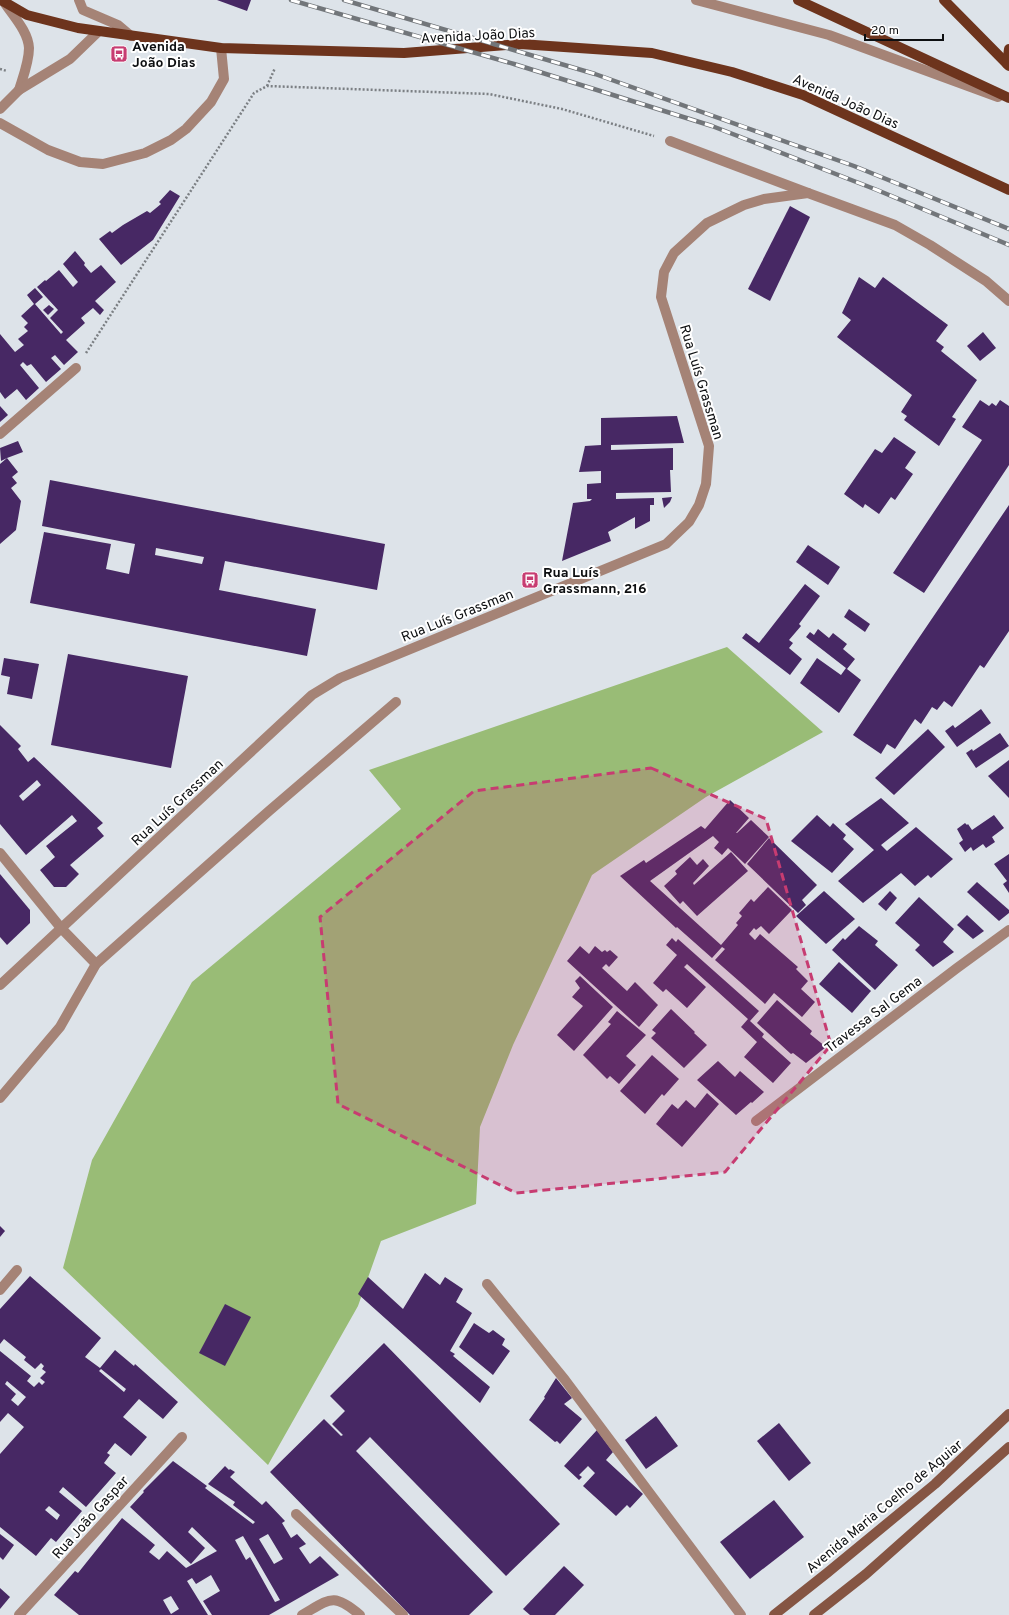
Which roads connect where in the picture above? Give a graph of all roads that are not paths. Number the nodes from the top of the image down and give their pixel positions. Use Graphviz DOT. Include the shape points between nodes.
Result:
graph roads {
  1 [pos="80,0"];
  2 [pos="696,0"];
  3 [pos="798,0"];
  4 [pos="944,0"];
  5 [pos="3,1"];
  6 [pos="98,31"];
  7 [pos="131,36"];
  8 [pos="221,48"];
  9 [pos="1009,50"];
  10 [pos="1008,65"];
  11 [pos="19,90"];
  12 [pos="1009,98"];
  13 [pos="1009,101"];
  14 [pos="0,109"];
  15 [pos="0,123"];
  16 [pos="670,141"];
  17 [pos="1009,190"];
  18 [pos="808,193"];
  19 [pos="1009,301"];
  20 [pos="76,368"];
  21 [pos="0,434"];
  22 [pos="396,702"];
  23 [pos="0,853"];
  24 [pos="61,928"];
  25 [pos="1009,930"];
  26 [pos="96,964"];
  27 [pos="0,985"];
  28 [pos="0,1098"];
  29 [pos="756,1121"];
  30 [pos="17,1270"];
  31 [pos="487,1284"];
  32 [pos="0,1290"];
  33 [pos="1009,1414"];
  34 [pos="182,1437"];
  35 [pos="1009,1447"];
  36 [pos="296,1514"];
  37 [pos="19,1615"];
  38 [pos="302,1615"];
  39 [pos="360,1615"];
  40 [pos="404,1615"];
  41 [pos="741,1615"];
  42 [pos="774,1615"];
  43 [pos="814,1615"];
  1 -- 7 [label="street" via="84,10 118,25"];
  2 -- 13 [label="street" via="828,35"];
  3 -- 12 [label="main road"];
  4 -- 10 [label="main road"];
  5 -- 6 [label="main road, Avenida João Dias" via="27,15 42,20"];
  5 -- 11 [label="street" via="26,35 29,48"];
  6 -- 7 [label="main road, Avenida João Dias"];
  6 -- 11 [label="street" via="70,59"];
  7 -- 8 [label="main road, Avenida João Dias"];
  8 -- 15 [label="street" via="224,79 211,102 186,129 145,153 103,164 80,162 48,150"];
  8 -- 17 [label="main road, Avenida João Dias" via="404,53 520,44 652,53 732,72 803,95"];
  9 -- 10 [label="main road"];
  11 -- 14 [label="street"];
  16 -- 18 [label="street"];
  18 -- 19 [label="street" via="895,225 930,244 986,281"];
  18 -- 24 [label="street, Rua Luís Grassman" via="764,199 744,205 707,223 674,252 664,272 661,297 709,446 706,484 699,505 689,522 666,544 340,678 312,696"];
  20 -- 21 [label="street"];
  22 -- 26 [label="street"];
  23 -- 24 [label="street"];
  24 -- 26 [label="street"];
  24 -- 27 [label="street, Rua Luís Grassman"];
  25 -- 29 [label="street, Travessa Sal Gema"];
  26 -- 28 [label="street" via="60,1027"];
  30 -- 32 [label="street"];
  31 -- 41 [label="street" via="565,1380"];
  33 -- 42 [label="main road, Avenida Maria Coelho de Aguiar" via="936,1484"];
  34 -- 37 [label="street, Rua João Gaspar"];
  35 -- 43 [label="main road" via="866,1574"];
  36 -- 40 [label="street"];
  38 -- 39 [label="street" via="327,1601 339,1600"];
}
